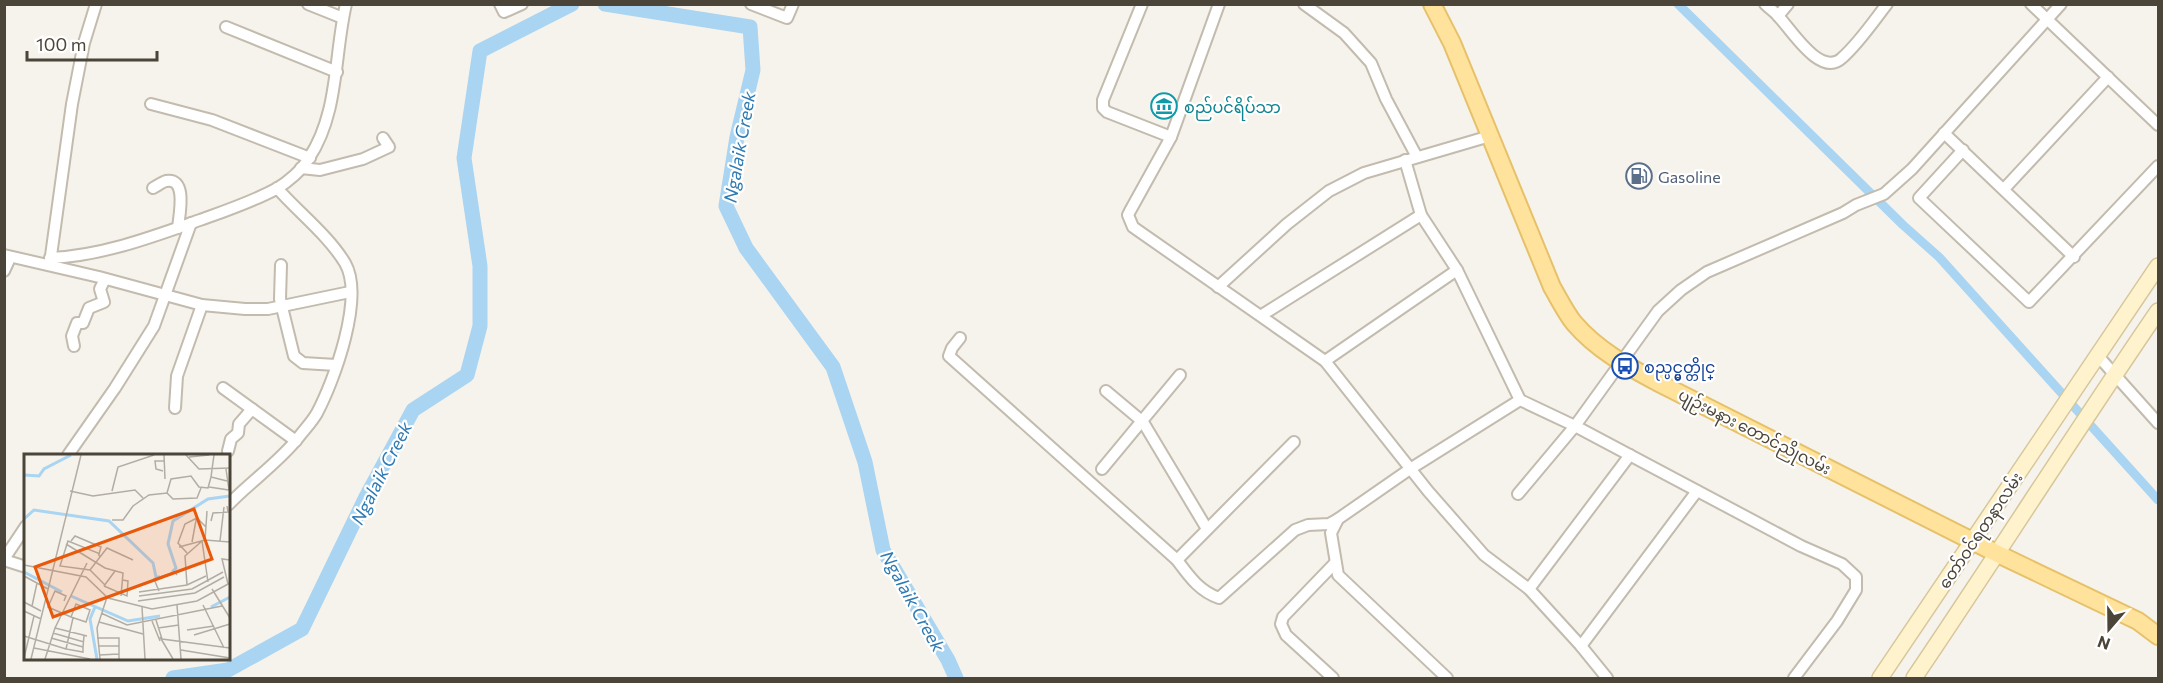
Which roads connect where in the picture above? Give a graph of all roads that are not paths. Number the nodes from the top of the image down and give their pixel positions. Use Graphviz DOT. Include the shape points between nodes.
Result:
graph roads {
  1 [pos="96,4"];
  2 [pos="308,4"];
  3 [pos="346,4"];
  4 [pos="500,4"];
  5 [pos="522,4"];
  6 [pos="751,4"];
  7 [pos="793,4"];
  8 [pos="1142,4"];
  9 [pos="1219,4"];
  10 [pos="1304,4"];
  11 [pos="1432,4"];
  12 [pos="1765,4"];
  13 [pos="1788,4"];
  14 [pos="1887,4"];
  15 [pos="2031,4"];
  16 [pos="2061,4"];
  17 [pos="1778,16"];
  18 [pos="343,18"];
  19 [pos="2047,20"];
  20 [pos="226,27"];
  21 [pos="337,72"];
  22 [pos="2108,77"];
  23 [pos="150,104"];
  24 [pos="2158,125"];
  25 [pos="1944,133"];
  26 [pos="1490,136"];
  27 [pos="1171,137"];
  28 [pos="383,138"];
  29 [pos="1963,150"];
  30 [pos="1417,157"];
  31 [pos="310,158"];
  32 [pos="1405,160"];
  33 [pos="2158,166"];
  34 [pos="302,168"];
  35 [pos="153,188"];
  36 [pos="278,188"];
  37 [pos="2004,189"];
  38 [pos="1421,215"];
  39 [pos="191,223"];
  40 [pos="178,228"];
  41 [pos="7,257"];
  42 [pos="2074,257"];
  43 [pos="50,262"];
  44 [pos="281,265"];
  45 [pos="2158,266"];
  46 [pos="1457,270"];
  47 [pos="4,271"];
  48 [pos="105,279"];
  49 [pos="1218,286"];
  50 [pos="350,292"];
  51 [pos="166,295"];
  52 [pos="202,305"];
  53 [pos="283,307"];
  54 [pos="2158,311"];
  55 [pos="1262,315"];
  56 [pos="960,338"];
  57 [pos="74,346"];
  58 [pos="2098,356"];
  59 [pos="1325,361"];
  60 [pos="1622,364"];
  61 [pos="336,365"];
  62 [pos="2115,374"];
  63 [pos="1180,375"];
  64 [pos="223,388"];
  65 [pos="1106,392"];
  66 [pos="1520,400"];
  67 [pos="175,408"];
  68 [pos="252,409"];
  69 [pos="1142,421"];
  70 [pos="2158,423"];
  71 [pos="1575,426"];
  72 [pos="296,441"];
  73 [pos="1294,442"];
  74 [pos="228,451"];
  75 [pos="69,454"];
  76 [pos="1630,455"];
  77 [pos="1102,469"];
  78 [pos="1410,469"];
  79 [pos="1697,491"];
  80 [pos="1518,494"];
  81 [pos="230,503"];
  82 [pos="1338,519"];
  83 [pos="24,529"];
  84 [pos="1207,529"];
  85 [pos="1972,541"];
  86 [pos="1998,554"];
  87 [pos="4,559"];
  88 [pos="1177,560"];
  89 [pos="1335,562"];
  90 [pos="24,566"];
  91 [pos="1528,589"];
  92 [pos="2158,636"];
  93 [pos="1581,646"];
  94 [pos="1333,678"];
  95 [pos="1447,678"];
  96 [pos="1607,678"];
  97 [pos="1794,678"];
  98 [pos="1880,678"];
  99 [pos="1914,678"];
  1 -- 43 [label="street" via="72,104"];
  2 -- 18 [label="street"];
  3 -- 18 [label="street"];
  4 -- 5 [label="street" via="504,12"];
  6 -- 7 [label="street" via="786,18"];
  8 -- 27 [label="street" via="1103,108"];
  9 -- 27 [label="street"];
  10 -- 30 [label="street" via="1344,33 1371,63"];
  11 -- 26 [label="main road, ပျဉ်းမနား တောင်ညိုလမ်း"];
  12 -- 17 [label="street"];
  13 -- 17 [label="street"];
  14 -- 17 [label="street" via="1841,60 1828,64 1809,52"];
  15 -- 19 [label="street"];
  16 -- 19 [label="street"];
  18 -- 21 [label="street"];
  19 -- 22 [label="street"];
  19 -- 25 [label="street"];
  20 -- 21 [label="street"];
  21 -- 31 [label="street" via="331,103"];
  22 -- 24 [label="street"];
  22 -- 37 [label="street"];
  23 -- 31 [label="street" via="212,120"];
  25 -- 29 [label="street"];
  25 -- 60 [label="street" via="1884,194 1707,272 1681,290 1658,311"];
  26 -- 30 [label="street"];
  26 -- 60 [label="main road, ပျဉ်းမနား တောင်ညိုလမ်း" via="1552,287 1573,322 1595,345"];
  27 -- 49 [label="street" via="1128,215 1130,223"];
  28 -- 34 [label="street" via="389,147 373,156 320,170"];
  29 -- 37 [label="street"];
  29 -- 42 [label="street" via="1919,198 2029,302"];
  30 -- 32 [label="street"];
  31 -- 34 [label="street"];
  32 -- 38 [label="street"];
  32 -- 49 [label="street" via="1364,173 1329,191"];
  33 -- 42 [label="street"];
  34 -- 36 [label="street"];
  35 -- 40 [label="street" via="166,181 179,188"];
  36 -- 39 [label="street"];
  36 -- 50 [label="street" via="345,264"];
  37 -- 42 [label="street"];
  38 -- 46 [label="street"];
  38 -- 55 [label="street"];
  39 -- 40 [label="street"];
  39 -- 51 [label="street"];
  40 -- 43 [label="street"];
  41 -- 43 [label="street"];
  41 -- 47 [label="street"];
  43 -- 48 [label="street"];
  44 -- 53 [label="street" via="279,291"];
  45 -- 58 [label="main road, တော်ဝင်ရတနာလမ်း"];
  46 -- 59 [label="street"];
  46 -- 66 [label="street"];
  48 -- 51 [label="street"];
  48 -- 57 [label="street" via="100,289 104,302 89,308 83,323 77,323 72,336"];
  49 -- 55 [label="street"];
  50 -- 53 [label="street"];
  50 -- 61 [label="street" via="349,324"];
  51 -- 52 [label="street"];
  51 -- 75 [label="street" via="142,347"];
  52 -- 53 [label="street"];
  52 -- 67 [label="street" via="177,376"];
  53 -- 61 [label="street" via="291,349 298,360 309,365"];
  54 -- 62 [label="main road, တော်ဝင်ရတနာလမ်း"];
  55 -- 59 [label="street"];
  56 -- 88 [label="street" via="949,356"];
  58 -- 62 [label="street"];
  58 -- 85 [label="main road, တော်ဝင်ရတနာလမ်း"];
  59 -- 78 [label="street"];
  60 -- 71 [label="street"];
  60 -- 85 [label="main road, ပျဉ်းမနား တောင်ညိုလမ်း"];
  61 -- 72 [label="street" via="317,413"];
  62 -- 70 [label="street"];
  62 -- 86 [label="main road, တော်ဝင်ရတနာလမ်း"];
  63 -- 69 [label="street"];
  64 -- 68 [label="street"];
  65 -- 69 [label="street"];
  66 -- 71 [label="street"];
  66 -- 78 [label="street"];
  68 -- 72 [label="street"];
  68 -- 74 [label="street" via="239,424"];
  69 -- 77 [label="street"];
  69 -- 84 [label="street"];
  71 -- 76 [label="street"];
  71 -- 80 [label="street"];
  72 -- 81 [label="street"];
  73 -- 84 [label="street"];
  76 -- 79 [label="street"];
  76 -- 91 [label="street"];
  78 -- 82 [label="street"];
  78 -- 91 [label="street" via="1484,555"];
  79 -- 93 [label="street"];
  79 -- 97 [label="street" via="1842,564 1856,577 1856,590 1837,621"];
  82 -- 88 [label="street" via="1296,530 1219,598 1192,580"];
  82 -- 89 [label="street" via="1331,533"];
  83 -- 87 [label="street"];
  84 -- 88 [label="street"];
  85 -- 86 [label="main road, ပျဉ်းမနား တောင်ညိုလမ်း"];
  85 -- 98 [label="main road, တော်ဝင်ရတနာလမ်း"];
  86 -- 92 [label="main road, ပျဉ်းမနား တောင်ညိုလမ်း" via="2138,621"];
  86 -- 99 [label="main road, တော်ဝင်ရတနာလမ်း"];
  87 -- 90 [label="street"];
  89 -- 94 [label="street" via="1282,617 1281,624 1286,635"];
  89 -- 95 [label="street" via="1338,574"];
  91 -- 93 [label="street"];
  93 -- 96 [label="street"];
}
